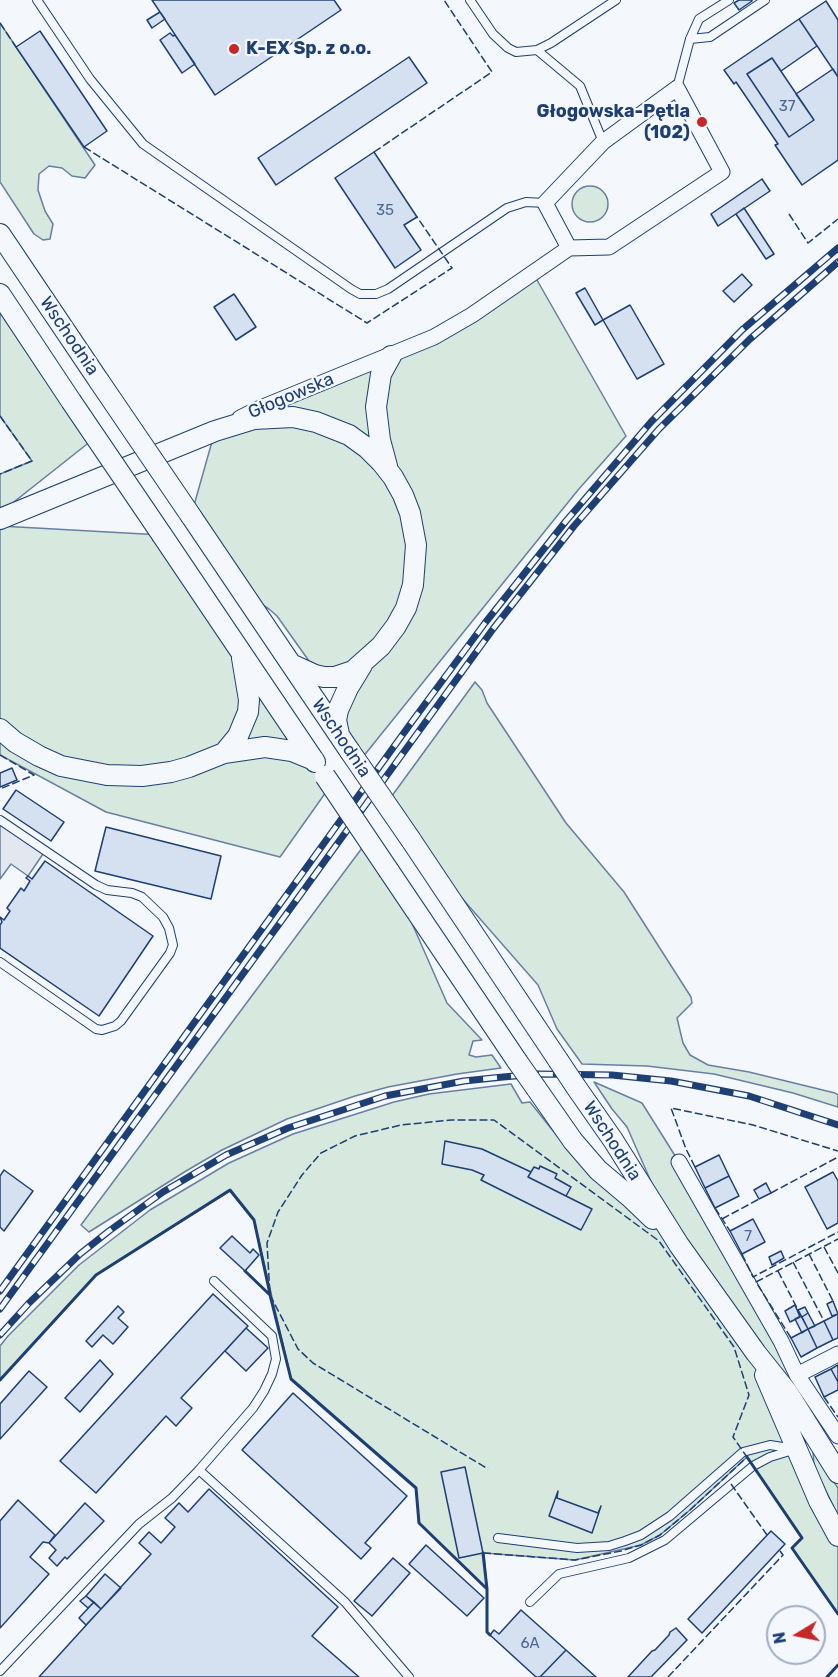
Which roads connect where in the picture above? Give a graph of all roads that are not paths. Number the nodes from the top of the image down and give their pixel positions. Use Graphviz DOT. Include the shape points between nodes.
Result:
graph roads {
  1 [pos="37,0"];
  2 [pos="470,0"];
  3 [pos="616,0"];
  4 [pos="729,0"];
  5 [pos="765,0"];
  6 [pos="690,39"];
  7 [pos="537,50"];
  8 [pos="677,88"];
  9 [pos="603,142"];
  10 [pos="545,203"];
  11 [pos="0,234"];
  12 [pos="569,248"];
  13 [pos="0,294"];
  14 [pos="391,356"];
  15 [pos="214,431"];
  16 [pos="389,471"];
  17 [pos="0,519"];
  18 [pos="240,650"];
  19 [pos="364,663"];
  20 [pos="291,664"];
  21 [pos="0,729"];
  22 [pos="345,745"];
  23 [pos="224,753"];
  24 [pos="320,768"];
  25 [pos="0,820"];
  26 [pos="0,962"];
  27 [pos="679,1162"];
  28 [pos="679,1245"];
  29 [pos="214,1281"];
  30 [pos="756,1353"];
  31 [pos="838,1354"];
  32 [pos="797,1375"];
  33 [pos="828,1433"];
  34 [pos="797,1449"];
  35 [pos="199,1470"];
  36 [pos="838,1473"];
  37 [pos="838,1536"];
  38 [pos="498,1538"];
  39 [pos="530,1602"];
  40 [pos="0,1671"];
  41 [pos="409,1677"];
  1 -- 10 [label="lane" via="90,79 143,144 360,294 388,289 507,208 526,202"];
  2 -- 7 [label="lane" via="493,34 508,48 516,52"];
  3 -- 7 [label="lane"];
  4 -- 6 [label="lane" via="699,19"];
  5 -- 6 [label="lane" via="710,37"];
  6 -- 8 [label="lane"];
  7 -- 9 [label="lane" via="580,86"];
  8 -- 9 [label="street"];
  8 -- 12 [label="street" via="722,172 609,247"];
  9 -- 10 [label="street"];
  10 -- 12 [label="street"];
  11 -- 20 [label="street, Wschodnia, bridge"];
  12 -- 14 [label="street, Głogowska" via="460,323"];
  13 -- 18 [label="street, Wschodnia, bridge"];
  14 -- 15 [label="street, Głogowska" via="258,409"];
  14 -- 16 [label="street" via="381,374 376,407"];
  15 -- 16 [label="street" via="267,417 316,422 359,441"];
  15 -- 17 [label="street, Głogowska"];
  16 -- 19 [label="street" via="403,495 412,524 415,575 396,626"];
  18 -- 23 [label="street" via="248,712 238,736"];
  18 -- 24 [label="street, Wschodnia"];
  19 -- 20 [label="street" via="335,677 315,675"];
  19 -- 22 [label="street" via="337,715"];
  20 -- 22 [label="street, Wschodnia"];
  21 -- 23 [label="street" via="39,756 73,770 96,774 171,772"];
  22 -- 28 [label="street, Wschodnia, bridge" via="613,1140"];
  23 -- 24 [label="street" via="273,747 292,751"];
  24 -- 28 [label="street, Wschodnia, bridge" via="573,1141 598,1170"];
  25 -- 26 [label="lane" via="96,885 142,897 163,917 173,945 122,1021 102,1030"];
  27 -- 32 [label="street, Wschodnia"];
  28 -- 30 [label="street, Wschodnia"];
  29 -- 35 [label="lane" via="272,1336 276,1359 253,1408"];
  30 -- 33 [label="street, Wschodnia"];
  30 -- 34 [label="street, Wschodnia"];
  31 -- 32 [label="street"];
  32 -- 33 [label="street, Wschodnia"];
  33 -- 34 [label="street"];
  33 -- 36 [label="street, Wschodnia"];
  34 -- 37 [label="street, Wschodnia"];
  34 -- 38 [label="lane" via="770,1444 743,1452 670,1516 641,1535 609,1546 577,1548"];
  34 -- 39 [label="lane" via="753,1466 665,1540 630,1558 559,1574"];
  35 -- 40 [label="lane" via="139,1524"];
  35 -- 41 [label="lane" via="345,1602"];
}
